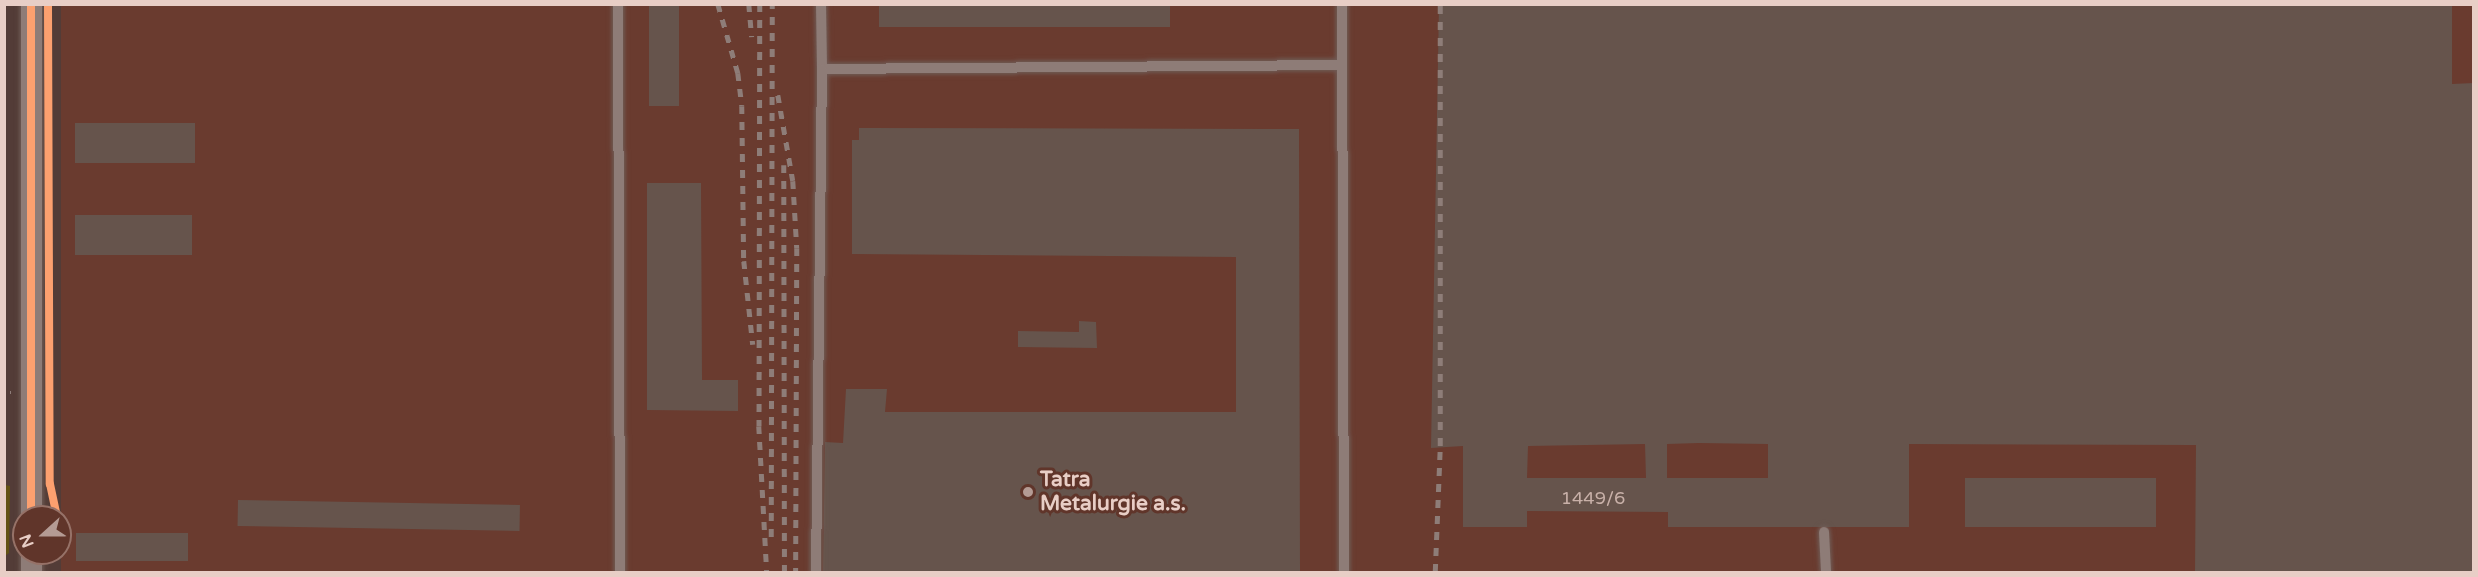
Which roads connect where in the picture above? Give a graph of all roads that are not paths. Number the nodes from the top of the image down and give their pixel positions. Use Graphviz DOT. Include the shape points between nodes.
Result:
graph roads {
  1 [pos="31,4"];
  2 [pos="618,4"];
  3 [pos="821,4"];
  4 [pos="1342,4"];
  5 [pos="1342,65"];
  6 [pos="822,69"];
  7 [pos="31,505"];
  8 [pos="1824,532"];
  9 [pos="620,573"];
  10 [pos="816,573"];
  11 [pos="1344,573"];
  12 [pos="1826,573"];
  1 -- 7 [label="street"];
  2 -- 9 [label="lane"];
  3 -- 6 [label="lane"];
  4 -- 5 [label="lane"];
  5 -- 6 [label="lane"];
  5 -- 11 [label="lane"];
  6 -- 10 [label="lane"];
  8 -- 12 [label="lane"];
}
